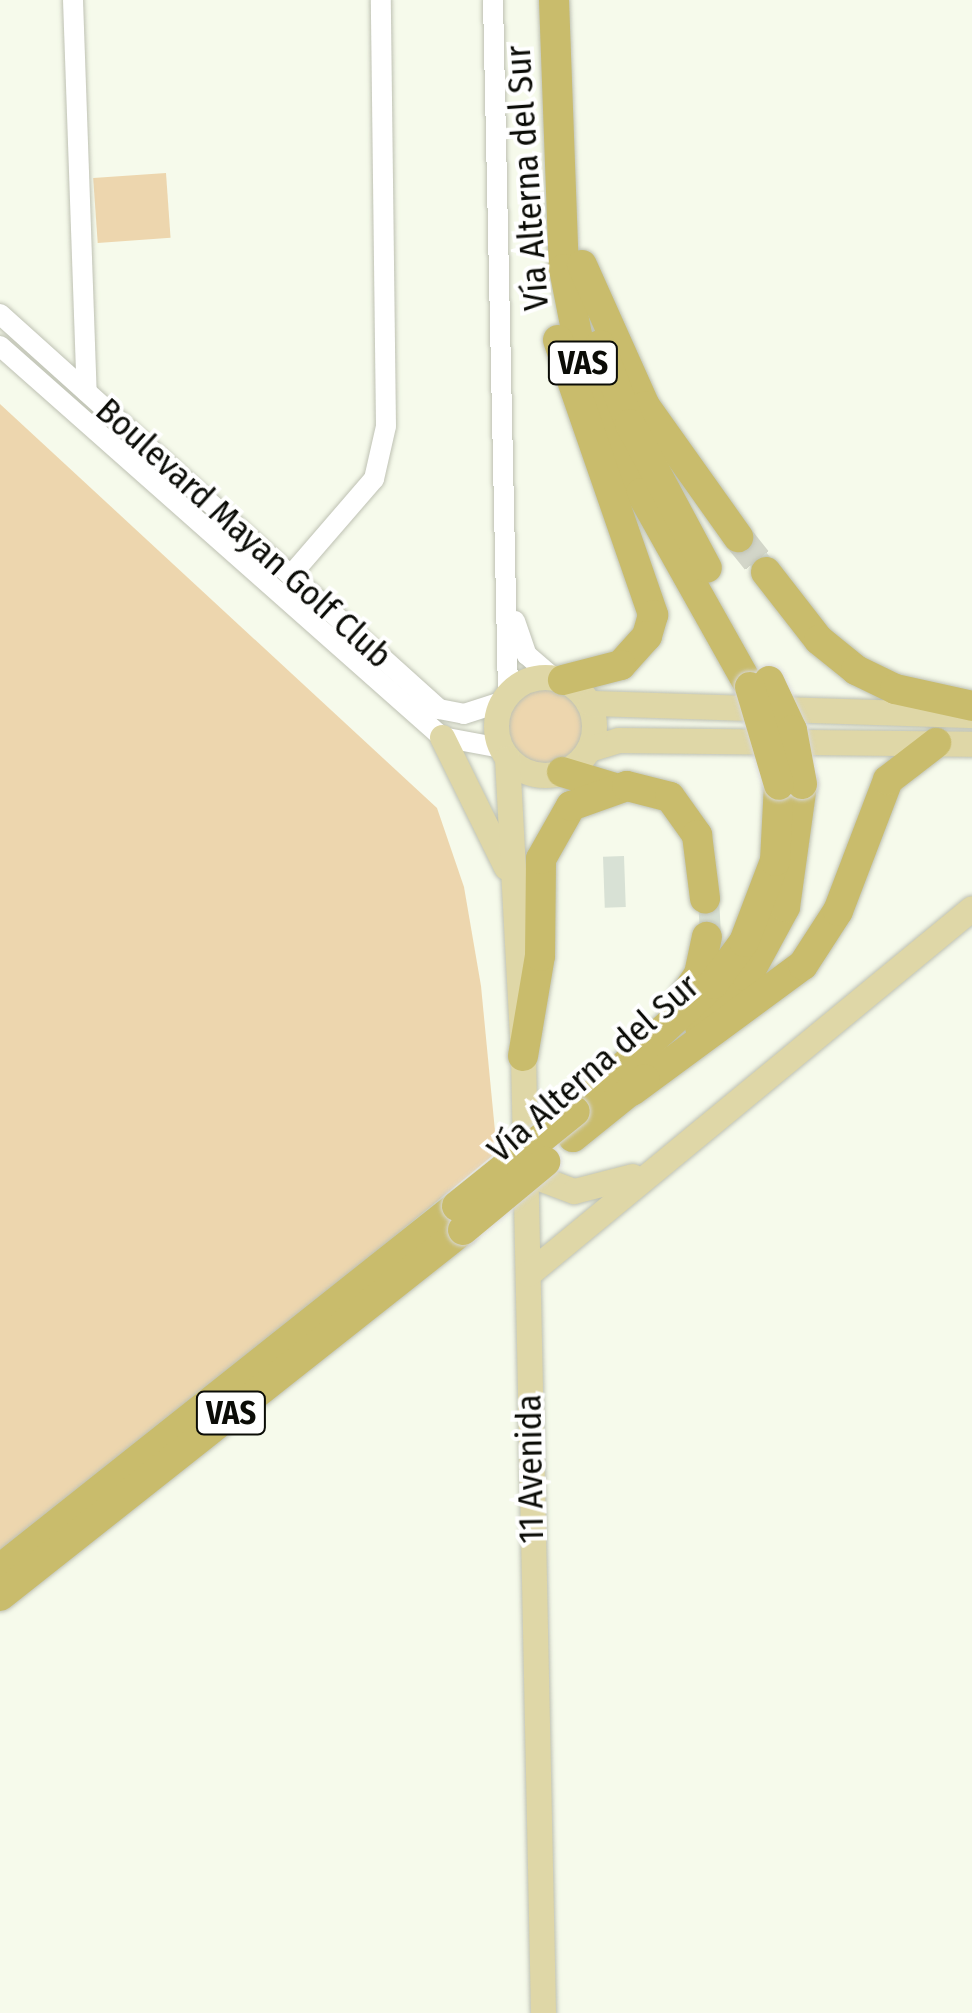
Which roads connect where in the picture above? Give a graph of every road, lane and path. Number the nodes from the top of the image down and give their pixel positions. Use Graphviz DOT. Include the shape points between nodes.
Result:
graph roads {
  1 [pos="73,0"];
  2 [pos="382,0"];
  3 [pos="493,0"];
  4 [pos="554,0"];
  5 [pos="572,0"];
  6 [pos="559,198"];
  7 [pos="582,265"];
  8 [pos="0,314"];
  9 [pos="0,346"];
  10 [pos="87,392"];
  11 [pos="738,537"];
  12 [pos="504,540"];
  13 [pos="766,572"];
  14 [pos="291,574"];
  15 [pos="558,678"];
  16 [pos="760,684"];
  17 [pos="505,697"];
  18 [pos="590,703"];
  19 [pos="972,706"];
  20 [pos="972,715"];
  21 [pos="442,738"];
  22 [pos="936,744"];
  23 [pos="972,744"];
  24 [pos="589,749"];
  25 [pos="504,753"];
  26 [pos="550,773"];
  27 [pos="791,785"];
  28 [pos="612,787"];
  29 [pos="514,885"];
  30 [pos="705,898"];
  31 [pos="972,908"];
  32 [pos="516,924"];
  33 [pos="707,937"];
  34 [pos="523,1056"];
  35 [pos="632,1091"];
  36 [pos="578,1116"];
  37 [pos="524,1149"];
  38 [pos="664,1161"];
  39 [pos="460,1218"];
  40 [pos="528,1274"];
  41 [pos="0,1569"];
  42 [pos="0,1596"];
  43 [pos="542,2013"];
  1 -- 10 [label="street"];
  2 -- 14 [label="street" via="386,426 374,479"];
  3 -- 12 [label="street"];
  4 -- 6 [label="highway, Vía Alterna del Sur / VAS"];
  5 -- 7 [label="highway, Vía Alterna del Sur / VAS"];
  6 -- 15 [label="highway" via="551,273 562,360 653,615 647,636 621,665"];
  6 -- 16 [label="highway, Vía Alterna del Sur / VAS" via="569,307 598,406"];
  7 -- 11 [label="highway" via="645,406"];
  7 -- 16 [label="highway, Vía Alterna del Sur / VAS" via="604,362 630,424"];
  8 -- 10 [label="street, Boulevard Mayan Golf Club"];
  9 -- 21 [label="street, Boulevard Mayan Golf Club"];
  10 -- 14 [label="street, Boulevard Mayan Golf Club"];
  12 -- 15 [label="street" via="518,638"];
  12 -- 17 [label="street"];
  13 -- 19 [label="highway" via="819,640 856,670 895,689"];
  14 -- 17 [label="street, Boulevard Mayan Golf Club" via="440,709 464,714"];
  15 -- 17 [label="main road"];
  15 -- 18 [label="main road"];
  16 -- 27 [label="highway, Vía Alterna del Sur / VAS, bridge" via="792,730"];
  17 -- 25 [label="main road"];
  18 -- 20 [label="main road"];
  18 -- 24 [label="main road"];
  21 -- 25 [label="street"];
  21 -- 29 [label="main road"];
  22 -- 23 [label="main road"];
  22 -- 24 [label="main road" via="618,740"];
  22 -- 35 [label="highway" via="883,789 838,911 802,965"];
  24 -- 26 [label="main road"];
  25 -- 26 [label="main road"];
  25 -- 29 [label="main road, 11 Avenida"];
  26 -- 28 [label="highway"];
  26 -- 32 [label="main road, 11 Avenida" via="522,802"];
  27 -- 35 [label="highway, Vía Alterna del Sur / VAS" via="796,869 768,944 727,1002"];
  27 -- 36 [label="highway, Vía Alterna del Sur / VAS" via="775,861 744,942 712,984"];
  28 -- 30 [label="highway" via="657,791 687,814 700,845"];
  28 -- 34 [label="highway" via="572,806 544,846 540,956"];
  29 -- 32 [label="main road, 11 Avenida"];
  31 -- 38 [label="main road"];
  32 -- 34 [label="main road, 11 Avenida"];
  33 -- 36 [label="highway" via="690,990"];
  34 -- 37 [label="main road, 11 Avenida"];
  35 -- 36 [label="highway, Vía Alterna del Sur / VAS"];
  36 -- 39 [label="highway, Vía Alterna del Sur / VAS, bridge"];
  37 -- 38 [label="main road" via="542,1179 574,1191 604,1190"];
  37 -- 40 [label="main road, 11 Avenida"];
  38 -- 40 [label="main road"];
  39 -- 41 [label="highway, Vía Alterna del Sur / VAS"];
  39 -- 42 [label="highway, Vía Alterna del Sur / VAS"];
  40 -- 43 [label="main road, 11 Avenida"];
}
